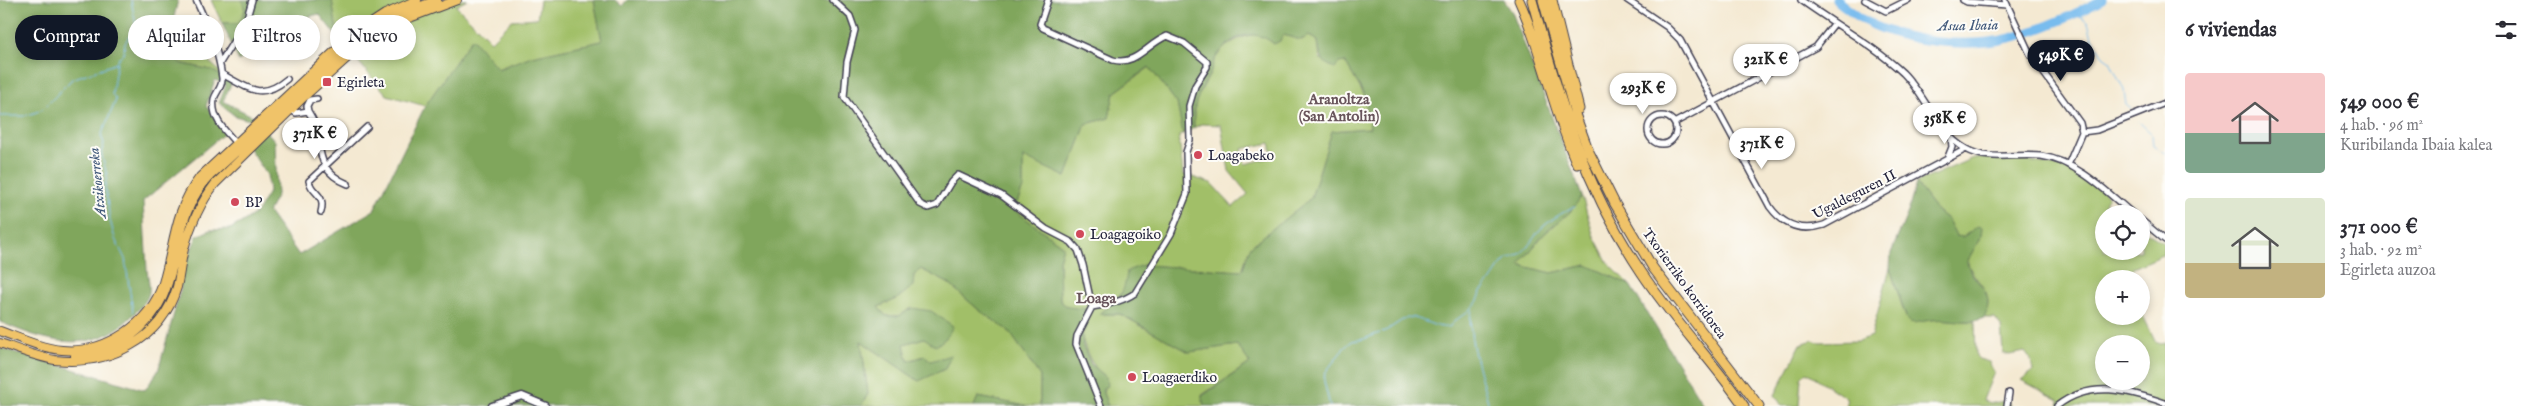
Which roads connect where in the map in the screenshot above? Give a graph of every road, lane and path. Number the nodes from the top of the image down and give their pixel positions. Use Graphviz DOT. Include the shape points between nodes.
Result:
graph roads {
  1 [pos="196,0"];
  2 [pos="252,0"];
  3 [pos="417,0"];
  4 [pos="437,0"];
  5 [pos="457,0"];
  6 [pos="833,0"];
  7 [pos="1048,0"];
  8 [pos="1519,0"];
  9 [pos="1532,0"];
  10 [pos="1543,0"];
  11 [pos="1552,0"];
  12 [pos="1627,0"];
  13 [pos="1801,0"];
  14 [pos="1865,0"];
  15 [pos="1908,0"];
  16 [pos="1963,0"];
  17 [pos="2006,3"];
  18 [pos="1834,24"];
  19 [pos="220,63"];
  20 [pos="222,74"];
  21 [pos="287,79"];
  22 [pos="314,98"];
  23 [pos="1714,102"];
  24 [pos="2165,103"];
  25 [pos="291,110"];
  26 [pos="308,111"];
  27 [pos="1674,123"];
  28 [pos="367,127"];
  29 [pos="2082,132"];
  30 [pos="1952,137"];
  31 [pos="236,143"];
  32 [pos="1966,149"];
  33 [pos="1948,157"];
  34 [pos="2068,165"];
  35 [pos="324,166"];
  36 [pos="1602,178"];
  37 [pos="348,184"];
  38 [pos="2123,205"];
  39 [pos="321,212"];
  40 [pos="2150,228"];
  41 [pos="1616,231"];
  42 [pos="2165,240"];
  43 [pos="1092,307"];
  44 [pos="2,332"];
  45 [pos="0,341"];
  46 [pos="2009,393"];
  47 [pos="2165,403"];
  48 [pos="492,406"];
  49 [pos="546,406"];
  50 [pos="1102,406"];
  51 [pos="1744,406"];
  52 [pos="1759,406"];
  53 [pos="2007,406"];
  54 [pos="2057,406"];
  1 -- 19 [label="street"];
  2 -- 19 [label="street" via="246,21"];
  3 -- 31 [label="main road" via="385,14 350,38"];
  4 -- 45 [label="main road" via="405,12 362,36 205,181 185,214 165,296 155,313 134,335 114,348 79,356 42,353"];
  5 -- 25 [label="main road" via="404,20 373,37 340,63"];
  6 -- 43 [label="street" via="850,16 855,30 844,97 920,204 928,208 937,205 958,175 1000,195 1046,229 1071,242 1078,250"];
  7 -- 43 [label="street" via="1040,17 1043,28 1113,60 1132,60 1168,36 1184,43 1207,62 1190,100 1190,140 1186,152 1188,187 1171,234 1135,293 1128,298"];
  8 -- 41 [label="highway" via="1571,151 1593,196"];
  9 -- 41 [label="highway, Txorierriko korridorea" via="1566,120"];
  10 -- 36 [label="highway, Txorierriko korridorea" via="1576,117"];
  11 -- 36 [label="highway" via="1569,73"];
  12 -- 23 [label="street, Ugaldeguren II" via="1680,40"];
  13 -- 18 [label="street"];
  14 -- 15 [label="street" via="1886,11"];
  16 -- 17 [label="street"];
  17 -- 29 [label="street" via="2040,71 2080,123"];
  18 -- 23 [label="street" via="1816,47"];
  18 -- 30 [label="street" via="1904,74"];
  19 -- 20 [label="street"];
  20 -- 21 [label="street" via="262,92 273,90"];
  20 -- 31 [label="street" via="223,81 214,99 215,110 218,122"];
  22 -- 26 [label="street" via="307,106"];
  23 -- 27 [label="street"];
  23 -- 33 [label="street, Ugaldeguren II" via="1770,207 1782,221 1795,227 1824,225"];
  24 -- 29 [label="street" via="2097,130"];
  25 -- 26 [label="street" via="296,113"];
  25 -- 45 [label="main road" via="208,193 188,236 170,305 138,341 120,352 76,361 53,360"];
  26 -- 35 [label="street"];
  27 -- 27 [label="street" via="1667,117 1657,117 1650,123 1649,137 1656,144 1670,142 1676,131"];
  28 -- 35 [label="street"];
  29 -- 34 [label="street"];
  30 -- 32 [label="street"];
  30 -- 33 [label="street"];
  31 -- 44 [label="main road" via="204,173 186,198 178,216 160,292 135,324 104,344 79,349 49,348"];
  32 -- 33 [label="street, Ugaldeguren II"];
  32 -- 34 [label="street" via="1996,156 2042,156"];
  34 -- 38 [label="street" via="2092,179"];
  35 -- 37 [label="street" via="333,178"];
  35 -- 39 [label="street" via="309,181 322,198"];
  36 -- 52 [label="highway, Txorierriko korridorea" via="1653,268"];
  40 -- 42 [label="street"];
  41 -- 51 [label="highway, Txorierriko korridorea" via="1658,295"];
  43 -- 50 [label="street" via="1076,344"];
  46 -- 53 [label="street"];
  47 -- 54 [label="street" via="2093,389 2076,393"];
  48 -- 49 [label="street" via="522,396"];
}
